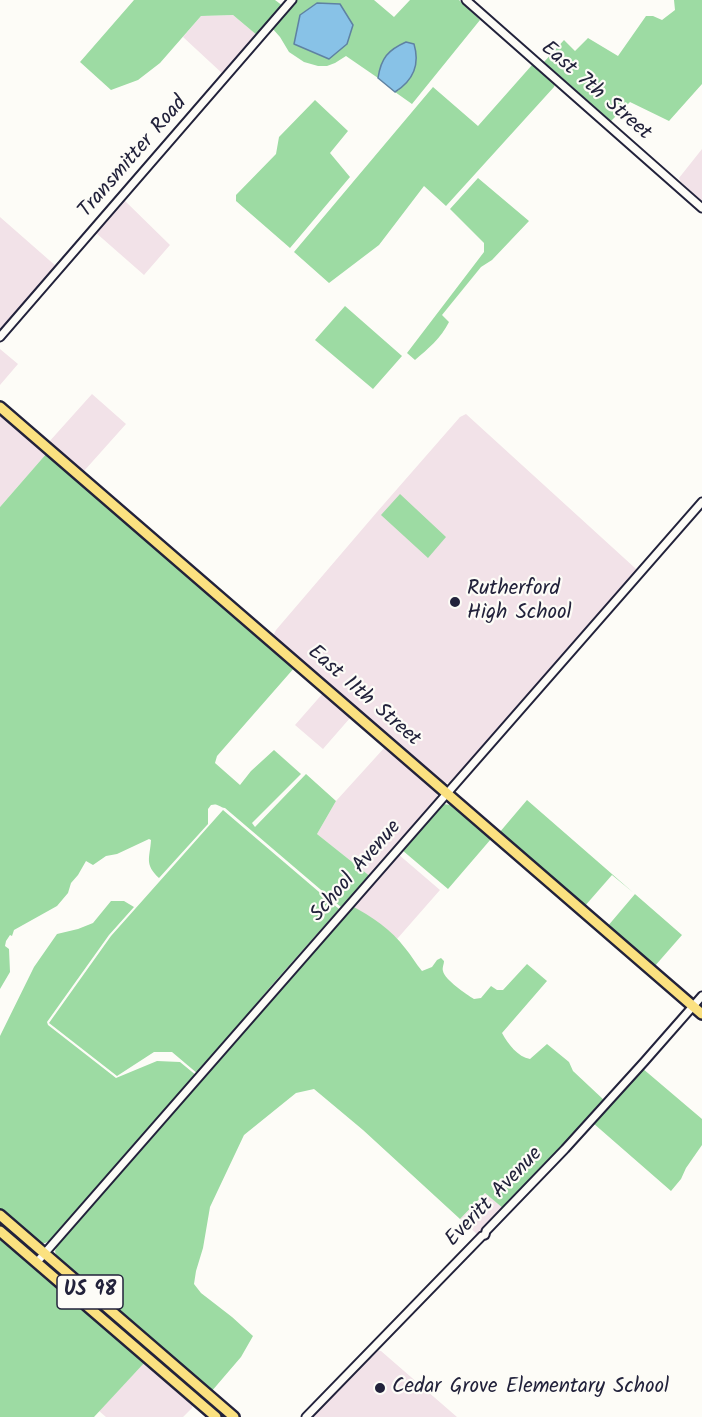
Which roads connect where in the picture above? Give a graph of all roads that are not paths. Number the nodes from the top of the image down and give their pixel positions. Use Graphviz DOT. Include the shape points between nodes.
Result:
graph roads {
  1 [pos="292,0"];
  2 [pos="466,0"];
  3 [pos="702,208"];
  4 [pos="0,337"];
  5 [pos="0,407"];
  6 [pos="702,502"];
  7 [pos="447,794"];
  8 [pos="702,996"];
  9 [pos="693,1006"];
  10 [pos="702,1014"];
  11 [pos="0,1215"];
  12 [pos="0,1231"];
  13 [pos="45,1253"];
  14 [pos="37,1262"];
  15 [pos="216,1417"];
  16 [pos="234,1417"];
  17 [pos="306,1417"];
  1 -- 4 [label="street, Transmitter Road"];
  2 -- 3 [label="street, East 7th Street"];
  5 -- 7 [label="main road, East 11th Street"];
  6 -- 7 [label="street, School Avenue"];
  7 -- 9 [label="main road, East 11th Street"];
  7 -- 13 [label="street, School Avenue"];
  8 -- 9 [label="street, Everitt Avenue"];
  9 -- 10 [label="main road, East 11th Street"];
  9 -- 17 [label="street, Everitt Avenue" via="485,1235"];
  11 -- 13 [label="main road, US 98"];
  12 -- 14 [label="main road, US 98"];
  13 -- 14 [label="street, School Avenue"];
  13 -- 16 [label="main road, US 98"];
  14 -- 15 [label="main road, US 98"];
}
